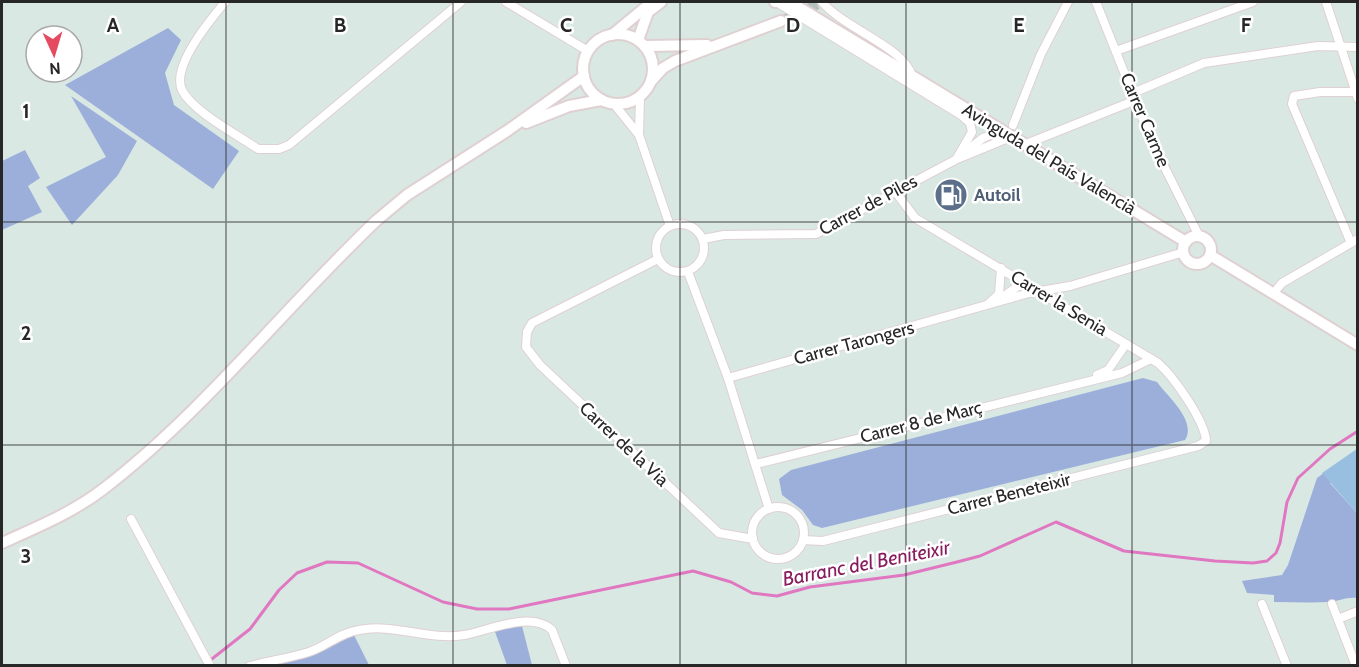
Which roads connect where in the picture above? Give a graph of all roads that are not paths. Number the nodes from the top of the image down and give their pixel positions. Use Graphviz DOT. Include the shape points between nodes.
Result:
graph roads {
  1 [pos="225,2"];
  2 [pos="461,2"];
  3 [pos="506,2"];
  4 [pos="661,2"];
  5 [pos="779,2"];
  6 [pos="790,2"];
  7 [pos="822,2"];
  8 [pos="1068,2"];
  9 [pos="1096,2"];
  10 [pos="1253,2"];
  11 [pos="1326,2"];
  12 [pos="648,3"];
  13 [pos="816,17"];
  14 [pos="781,21"];
  15 [pos="822,30"];
  16 [pos="612,35"];
  17 [pos="641,43"];
  18 [pos="722,44"];
  19 [pos="1338,45"];
  20 [pos="1358,47"];
  21 [pos="588,51"];
  22 [pos="1116,51"];
  23 [pos="584,76"];
  24 [pos="912,76"];
  25 [pos="651,81"];
  26 [pos="1356,94"];
  27 [pos="639,97"];
  28 [pos="1134,97"];
  29 [pos="601,100"];
  30 [pos="614,104"];
  31 [pos="1013,125"];
  32 [pos="1002,130"];
  33 [pos="507,132"];
  34 [pos="639,135"];
  35 [pos="1013,136"];
  36 [pos="1026,144"];
  37 [pos="957,159"];
  38 [pos="895,191"];
  39 [pos="670,226"];
  40 [pos="1199,236"];
  41 [pos="703,238"];
  42 [pos="1354,241"];
  43 [pos="1185,247"];
  44 [pos="1210,255"];
  45 [pos="658,259"];
  46 [pos="1001,268"];
  47 [pos="688,272"];
  48 [pos="1024,282"];
  49 [pos="1042,292"];
  50 [pos="1273,294"];
  51 [pos="981,308"];
  52 [pos="1126,344"];
  53 [pos="1358,345"];
  54 [pos="1151,359"];
  55 [pos="728,378"];
  56 [pos="1085,381"];
  57 [pos="1206,433"];
  58 [pos="756,464"];
  59 [pos="769,509"];
  60 [pos="130,519"];
  61 [pos="753,539"];
  62 [pos="803,540"];
  63 [pos="2,543"];
  64 [pos="1262,604"];
  65 [pos="1332,604"];
  66 [pos="1358,611"];
  67 [pos="1338,619"];
  68 [pos="210,666"];
  69 [pos="250,666"];
  70 [pos="566,666"];
  71 [pos="1287,666"];
  72 [pos="1356,666"];
  1 -- 2 [label="street" via="187,58 180,73 182,89 190,101 258,149 289,145"];
  3 -- 21 [label="street"];
  4 -- 17 [label="street" via="648,12"];
  5 -- 15 [label="street, Avinguda del País Valencià"];
  6 -- 13 [label="street, Avinguda del País Valencià"];
  7 -- 24 [label="street, Avinguda del País Valencià" via="836,18 898,55 910,67"];
  8 -- 31 [label="street" via="1041,54"];
  9 -- 22 [label="street, Carrer Carme"];
  10 -- 22 [label="street"];
  11 -- 19 [label="street"];
  12 -- 16 [label="street"];
  13 -- 15 [label="street"];
  13 -- 24 [label="street, Avinguda del País Valencià"];
  14 -- 18 [label="street"];
  15 -- 37 [label="street, Avinguda del País Valencià" via="967,120 972,132"];
  16 -- 17 [label="street" via="625,35"];
  16 -- 21 [label="street" via="598,40"];
  17 -- 18 [label="street" via="685,47"];
  17 -- 25 [label="street" via="653,63"];
  18 -- 25 [label="street" via="675,61"];
  19 -- 20 [label="street"];
  19 -- 26 [label="street"];
  19 -- 28 [label="street" via="1204,63"];
  21 -- 23 [label="street"];
  22 -- 28 [label="street, Carrer Carme"];
  23 -- 29 [label="street" via="590,90"];
  23 -- 33 [label="street"];
  24 -- 32 [label="street, Avinguda del País Valencià"];
  25 -- 27 [label="street"];
  26 -- 42 [label="street" via="1294,96 1292,104"];
  27 -- 30 [label="street"];
  27 -- 34 [label="street"];
  28 -- 36 [label="street"];
  28 -- 40 [label="street, Carrer Carme"];
  29 -- 30 [label="street"];
  29 -- 33 [label="street" via="568,106"];
  30 -- 34 [label="street"];
  32 -- 35 [label="street, Avinguda del País Valencià"];
  32 -- 37 [label="street, Carrer de Piles" via="983,138"];
  33 -- 63 [label="street" via="407,195 377,220 195,407 100,492"];
  34 -- 39 [label="street"];
  35 -- 36 [label="street, Avinguda del País Valencià"];
  35 -- 37 [label="street, Carrer de Piles"];
  36 -- 43 [label="street, Avinguda del País Valencià"];
  37 -- 38 [label="street, Carrer de Piles"];
  38 -- 41 [label="street, Carrer de Piles" via="816,234"];
  38 -- 46 [label="street, Carrer la Senia" via="915,218"];
  39 -- 41 [label="street" via="689,226"];
  39 -- 45 [label="street" via="656,243"];
  40 -- 43 [label="street"];
  40 -- 44 [label="street" via="1210,243"];
  41 -- 47 [label="street" via="704,255"];
  42 -- 50 [label="street" via="1282,282"];
  43 -- 44 [label="street" via="1188,260 1197,264"];
  43 -- 49 [label="street, Carrer Tarongers"];
  44 -- 50 [label="street"];
  45 -- 47 [label="street" via="670,271"];
  45 -- 61 [label="street, Carrer de la Via" via="532,323 526,347 534,360 719,533"];
  46 -- 48 [label="street, Carrer la Senia"];
  46 -- 51 [label="street" via="999,294"];
  47 -- 55 [label="street"];
  48 -- 49 [label="street, Carrer la Senia"];
  48 -- 51 [label="street, Carrer Tarongers"];
  49 -- 51 [label="street, Carrer Tarongers"];
  49 -- 52 [label="street, Carrer la Senia"];
  50 -- 53 [label="street"];
  51 -- 55 [label="street, Carrer Tarongers"];
  52 -- 54 [label="street, Carrer la Senia"];
  52 -- 56 [label="street, Carrer 8 de Març" via="1108,370"];
  54 -- 56 [label="street, Carrer 8 de Març" via="1122,373"];
  54 -- 57 [label="street, Carrer la Senia" via="1174,380"];
  55 -- 58 [label="street"];
  56 -- 58 [label="street, Carrer 8 de Març"];
  57 -- 62 [label="street, Carrer Beneteixir" via="1206,441 1198,446 823,541"];
  58 -- 59 [label="street"];
  59 -- 61 [label="street" via="757,518"];
  59 -- 62 [label="street" via="785,508 798,517"];
  60 -- 68 [label="street"];
  61 -- 62 [label="street" via="760,552 774,559 789,557"];
  64 -- 71 [label="street"];
  65 -- 67 [label="street"];
  66 -- 67 [label="street"];
  67 -- 72 [label="street"];
  69 -- 70 [label="street" via="310,652 341,634 361,629 443,636 465,635 500,624 537,622 552,630"];
}
